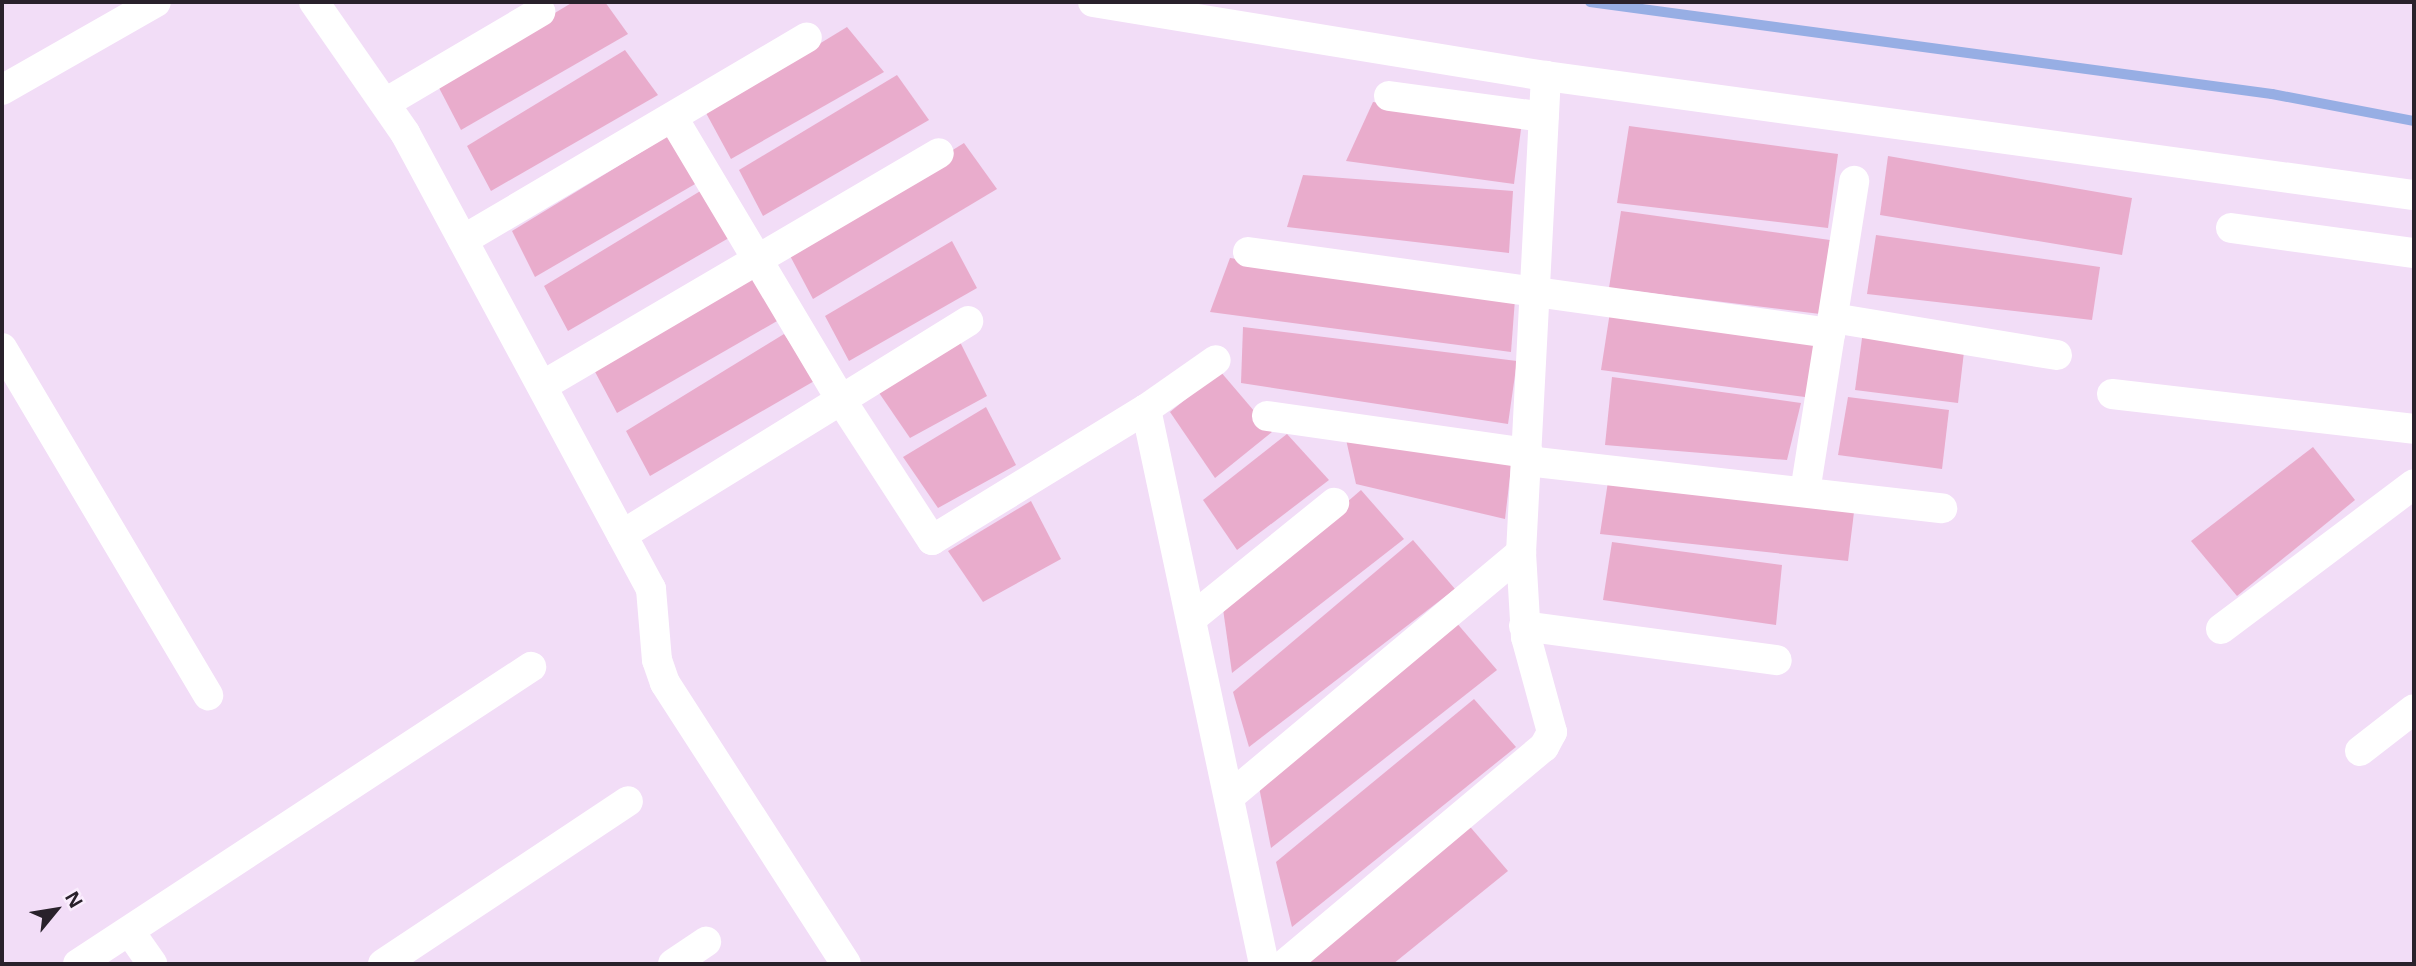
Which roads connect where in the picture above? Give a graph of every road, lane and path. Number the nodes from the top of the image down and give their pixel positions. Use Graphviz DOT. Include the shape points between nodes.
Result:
graph roads {
  1 [pos="156,2"];
  2 [pos="314,2"];
  3 [pos="1093,2"];
  4 [pos="540,12"];
  5 [pos="807,37"];
  6 [pos="1546,76"];
  7 [pos="2,90"];
  8 [pos="1389,96"];
  9 [pos="387,102"];
  10 [pos="1544,117"];
  11 [pos="673,118"];
  12 [pos="939,153"];
  13 [pos="1854,181"];
  14 [pos="2414,195"];
  15 [pos="2231,228"];
  16 [pos="463,240"];
  17 [pos="1248,252"];
  18 [pos="2414,253"];
  19 [pos="757,259"];
  20 [pos="1536,294"];
  21 [pos="968,321"];
  22 [pos="1832,326"];
  23 [pos="2,348"];
  24 [pos="2057,355"];
  25 [pos="1216,360"];
  26 [pos="542,386"];
  27 [pos="2112,394"];
  28 [pos="841,400"];
  29 [pos="1146,409"];
  30 [pos="1267,416"];
  31 [pos="2414,429"];
  32 [pos="1528,457"];
  33 [pos="2414,484"];
  34 [pos="1805,492"];
  35 [pos="1334,503"];
  36 [pos="1942,508"];
  37 [pos="622,536"];
  38 [pos="1521,553"];
  39 [pos="1192,618"];
  40 [pos="1524,626"];
  41 [pos="2221,629"];
  42 [pos="1777,660"];
  43 [pos="531,667"];
  44 [pos="208,695"];
  45 [pos="2414,709"];
  46 [pos="2360,751"];
  47 [pos="1229,797"];
  48 [pos="628,801"];
  49 [pos="130,932"];
  50 [pos="706,942"];
  51 [pos="78,964"];
  52 [pos="152,964"];
  53 [pos="383,964"];
  54 [pos="673,964"];
  55 [pos="846,964"];
  56 [pos="1264,964"];
  57 [pos="1286,964"];
  1 -- 7 [label="street"];
  2 -- 9 [label="street"];
  3 -- 6 [label="street"];
  4 -- 9 [label="street"];
  5 -- 11 [label="street"];
  6 -- 10 [label="street"];
  6 -- 14 [label="street"];
  8 -- 10 [label="street"];
  9 -- 16 [label="street"];
  10 -- 20 [label="street"];
  11 -- 16 [label="street"];
  11 -- 19 [label="street"];
  12 -- 19 [label="street"];
  13 -- 22 [label="street"];
  15 -- 18 [label="street"];
  16 -- 26 [label="street"];
  17 -- 20 [label="street"];
  19 -- 26 [label="street"];
  19 -- 28 [label="street"];
  20 -- 22 [label="street"];
  20 -- 32 [label="street"];
  21 -- 28 [label="street"];
  22 -- 24 [label="street"];
  22 -- 34 [label="street"];
  23 -- 44 [label="street"];
  25 -- 29 [label="street"];
  26 -- 37 [label="street"];
  27 -- 31 [label="street"];
  28 -- 29 [label="street" via="927,537 936,541"];
  28 -- 37 [label="street"];
  29 -- 39 [label="street"];
  30 -- 32 [label="street"];
  32 -- 34 [label="street"];
  32 -- 38 [label="street"];
  33 -- 41 [label="street"];
  34 -- 36 [label="street"];
  35 -- 39 [label="street"];
  37 -- 55 [label="street" via="650,589 657,660 665,683"];
  38 -- 40 [label="street"];
  38 -- 47 [label="street"];
  39 -- 47 [label="street"];
  40 -- 42 [label="street"];
  40 -- 57 [label="street" via="1551,723 1549,741"];
  43 -- 49 [label="street"];
  45 -- 46 [label="street"];
  47 -- 56 [label="street"];
  48 -- 53 [label="street"];
  49 -- 51 [label="street"];
  49 -- 52 [label="street"];
  50 -- 54 [label="street"];
}
